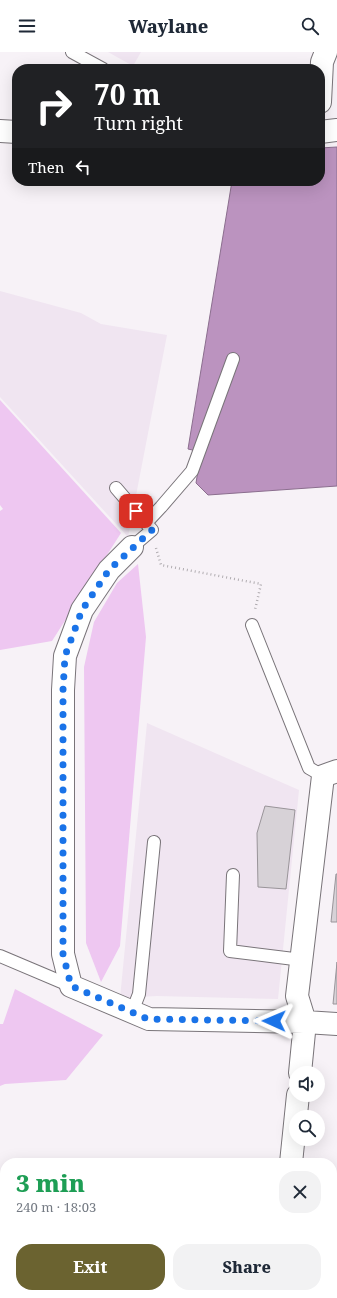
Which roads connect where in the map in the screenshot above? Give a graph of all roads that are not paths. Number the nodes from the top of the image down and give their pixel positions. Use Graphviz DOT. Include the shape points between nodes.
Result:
graph roads {
  1 [pos="72,52"];
  2 [pos="326,52"];
  3 [pos="95,64"];
  4 [pos="322,64"];
  5 [pos="0,130"];
  6 [pos="337,130"];
  7 [pos="12,131"];
  8 [pos="325,131"];
  9 [pos="233,359"];
  10 [pos="116,488"];
  11 [pos="149,526"];
  12 [pos="132,547"];
  13 [pos="252,625"];
  14 [pos="330,773"];
  15 [pos="154,842"];
  16 [pos="233,875"];
  17 [pos="0,956"];
  18 [pos="302,960"];
  19 [pos="71,986"];
  20 [pos="132,1012"];
  21 [pos="305,1022"];
  22 [pos="337,1024"];
  23 [pos="301,1066"];
  24 [pos="297,1102"];
  25 [pos="292,1158"];
  1 -- 3 [label="lane"];
  2 -- 4 [label="street"];
  5 -- 7 [label="street"];
  6 -- 8 [label="street"];
  9 -- 11 [label="lane" via="192,471 161,507"];
  10 -- 11 [label="lane"];
  11 -- 12 [label="lane"];
  12 -- 19 [label="street" via="109,570 82,610 65,656 63,954"];
  13 -- 14 [label="lane" via="309,768"];
  14 -- 18 [label="street"];
  15 -- 20 [label="lane" via="139,994"];
  16 -- 18 [label="lane" via="230,951"];
  17 -- 19 [label="lane"];
  18 -- 21 [label="street" via="297,996"];
  19 -- 20 [label="street"];
  20 -- 21 [label="street" via="148,1019"];
  21 -- 22 [label="street"];
  21 -- 23 [label="street"];
  24 -- 25 [label="street"];
}
